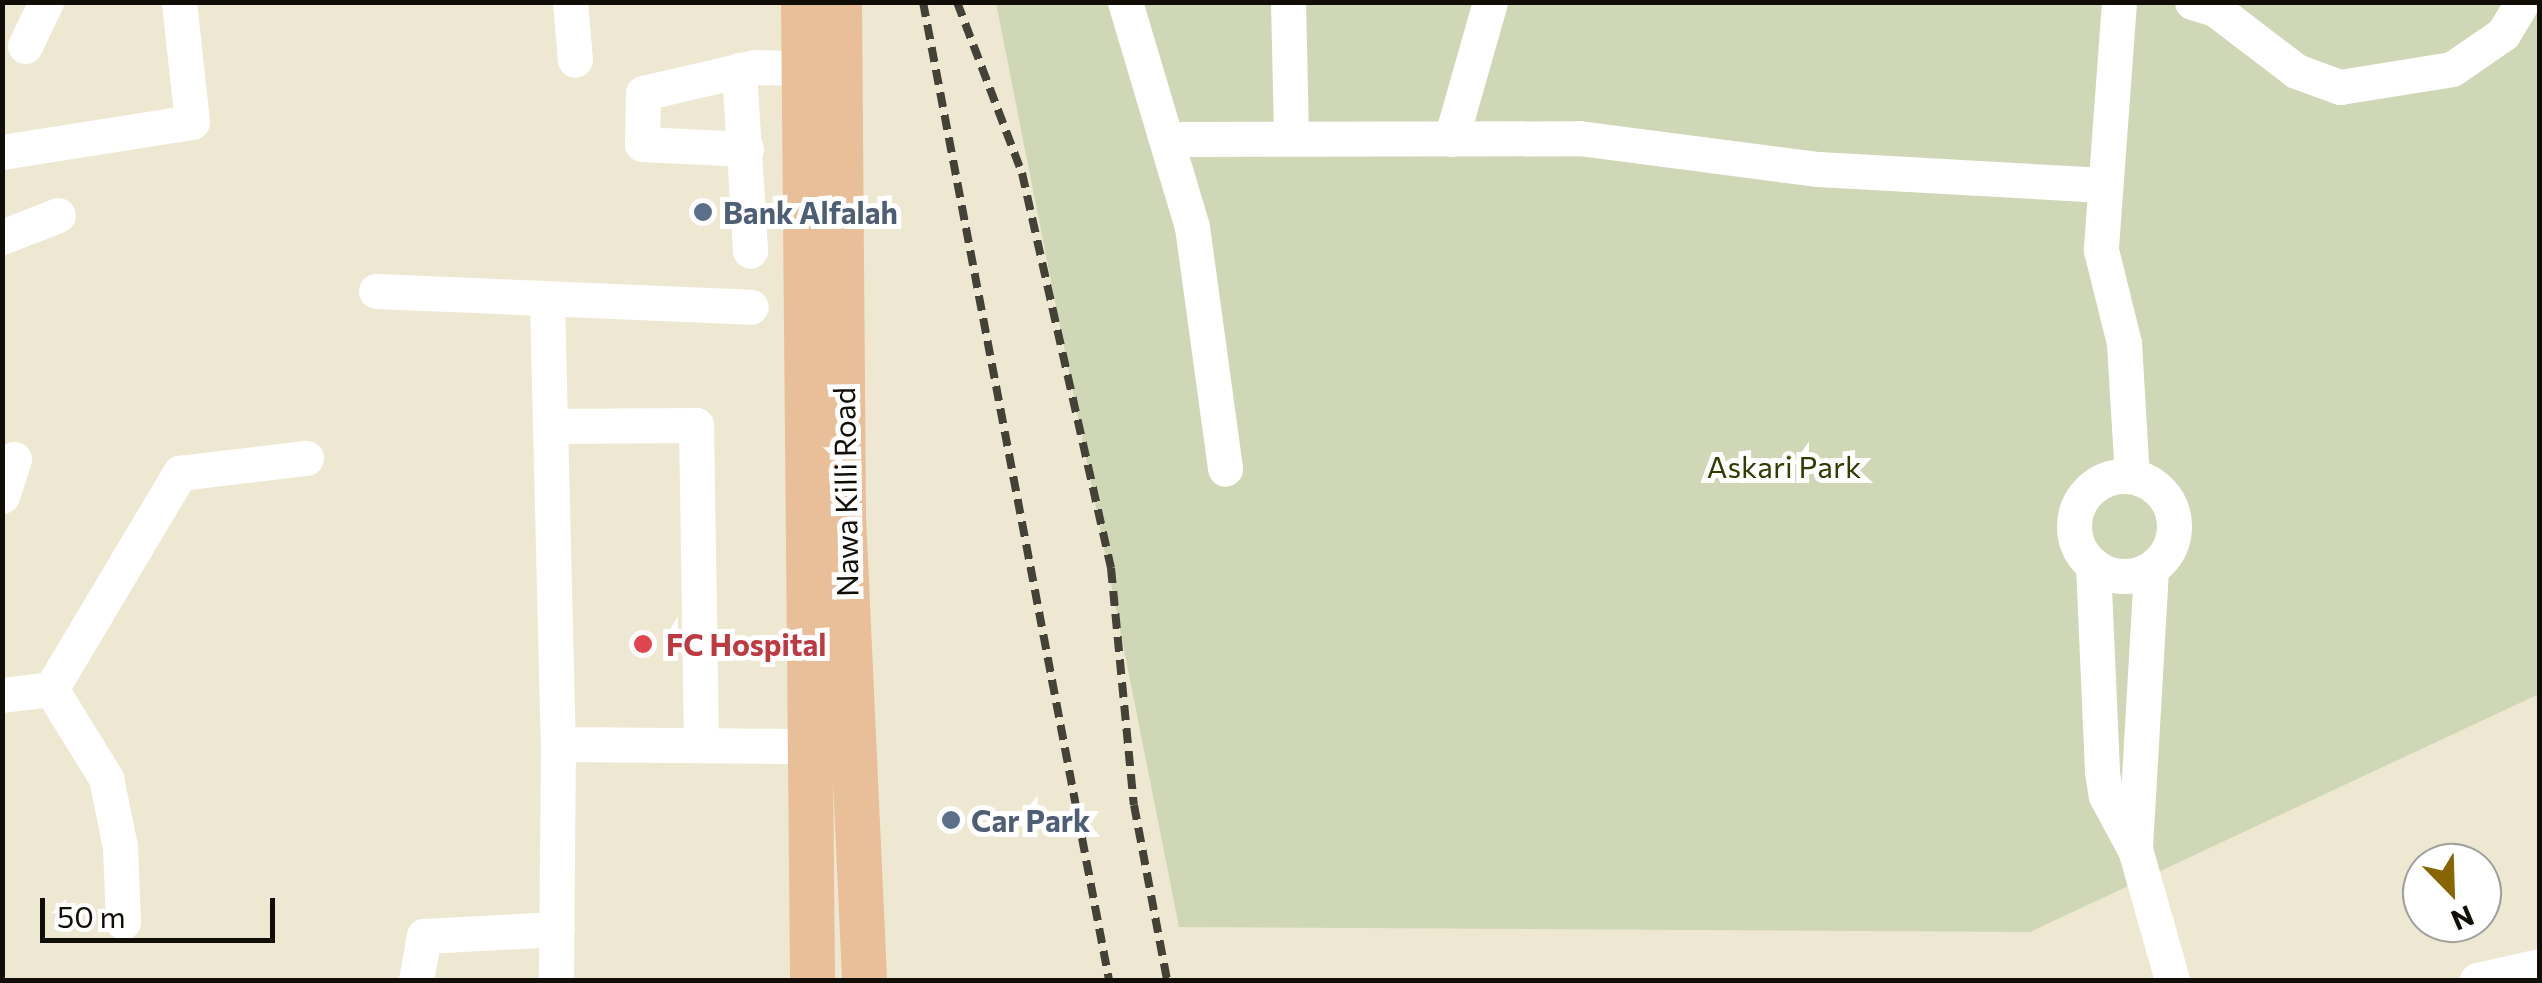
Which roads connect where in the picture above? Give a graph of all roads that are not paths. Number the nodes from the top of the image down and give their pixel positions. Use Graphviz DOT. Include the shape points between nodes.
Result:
graph roads {
  1 [pos="46,2"];
  2 [pos="179,2"];
  3 [pos="570,2"];
  4 [pos="803,2"];
  5 [pos="839,2"];
  6 [pos="1125,2"];
  7 [pos="1288,2"];
  8 [pos="1490,2"];
  9 [pos="2119,2"];
  10 [pos="2192,2"];
  11 [pos="2522,2"];
  12 [pos="25,46"];
  13 [pos="575,60"];
  14 [pos="804,68"];
  15 [pos="739,70"];
  16 [pos="1291,137"];
  17 [pos="1166,139"];
  18 [pos="1451,139"];
  19 [pos="746,148"];
  20 [pos="2,152"];
  21 [pos="2104,185"];
  22 [pos="58,215"];
  23 [pos="2,236"];
  24 [pos="750,251"];
  25 [pos="376,291"];
  26 [pos="547,302"];
  27 [pos="751,307"];
  28 [pos="550,426"];
  29 [pos="306,458"];
  30 [pos="14,459"];
  31 [pos="1224,469"];
  32 [pos="2132,476"];
  33 [pos="2,496"];
  34 [pos="2092,564"];
  35 [pos="2150,570"];
  36 [pos="51,689"];
  37 [pos="2,695"];
  38 [pos="701,743"];
  39 [pos="558,744"];
  40 [pos="810,746"];
  41 [pos="2135,849"];
  42 [pos="123,922"];
  43 [pos="557,929"];
  44 [pos="2540,966"];
  45 [pos="416,980"];
  46 [pos="558,980"];
  47 [pos="584,980"];
  48 [pos="812,980"];
  49 [pos="864,980"];
  50 [pos="2172,980"];
  51 [pos="2477,980"];
  1 -- 12 [label="street"];
  2 -- 20 [label="street" via="192,122"];
  3 -- 13 [label="street"];
  4 -- 14 [label="main road, Nawa Killi Road"];
  5 -- 49 [label="main road, Nawa Killi Road" via="844,515"];
  6 -- 17 [label="street"];
  7 -- 16 [label="street"];
  8 -- 18 [label="street"];
  9 -- 21 [label="street"];
  10 -- 11 [label="street" via="2215,9 2296,71 2340,88 2452,69 2503,34"];
  14 -- 15 [label="street"];
  14 -- 40 [label="main road, Nawa Killi Road"];
  15 -- 19 [label="street"];
  15 -- 19 [label="street" via="658,86 642,92 638,106 642,144 650,148"];
  16 -- 17 [label="street"];
  16 -- 18 [label="street"];
  17 -- 31 [label="street" via="1206,305"];
  18 -- 21 [label="street" via="1579,138 1818,168"];
  19 -- 24 [label="street"];
  21 -- 32 [label="street" via="2101,250 2124,343"];
  22 -- 23 [label="street"];
  25 -- 26 [label="street"];
  26 -- 27 [label="street"];
  26 -- 28 [label="street"];
  28 -- 38 [label="street" via="696,425"];
  28 -- 39 [label="street"];
  29 -- 36 [label="street" via="180,473"];
  30 -- 33 [label="street"];
  32 -- 34 [label="street" via="2098,482 2082,498 2075,542"];
  32 -- 35 [label="street" via="2162,490 2174,510 2167,554"];
  34 -- 35 [label="street" via="2128,577"];
  34 -- 41 [label="street" via="2102,772 2106,796"];
  35 -- 41 [label="street"];
  36 -- 37 [label="street"];
  36 -- 42 [label="street" via="106,778 120,847"];
  38 -- 39 [label="street"];
  38 -- 40 [label="street"];
  39 -- 43 [label="street"];
  40 -- 48 [label="main road, Nawa Killi Road"];
  41 -- 50 [label="street"];
  43 -- 45 [label="street" via="424,936"];
  43 -- 46 [label="street"];
  44 -- 51 [label="street"];
  46 -- 47 [label="street"];
}
